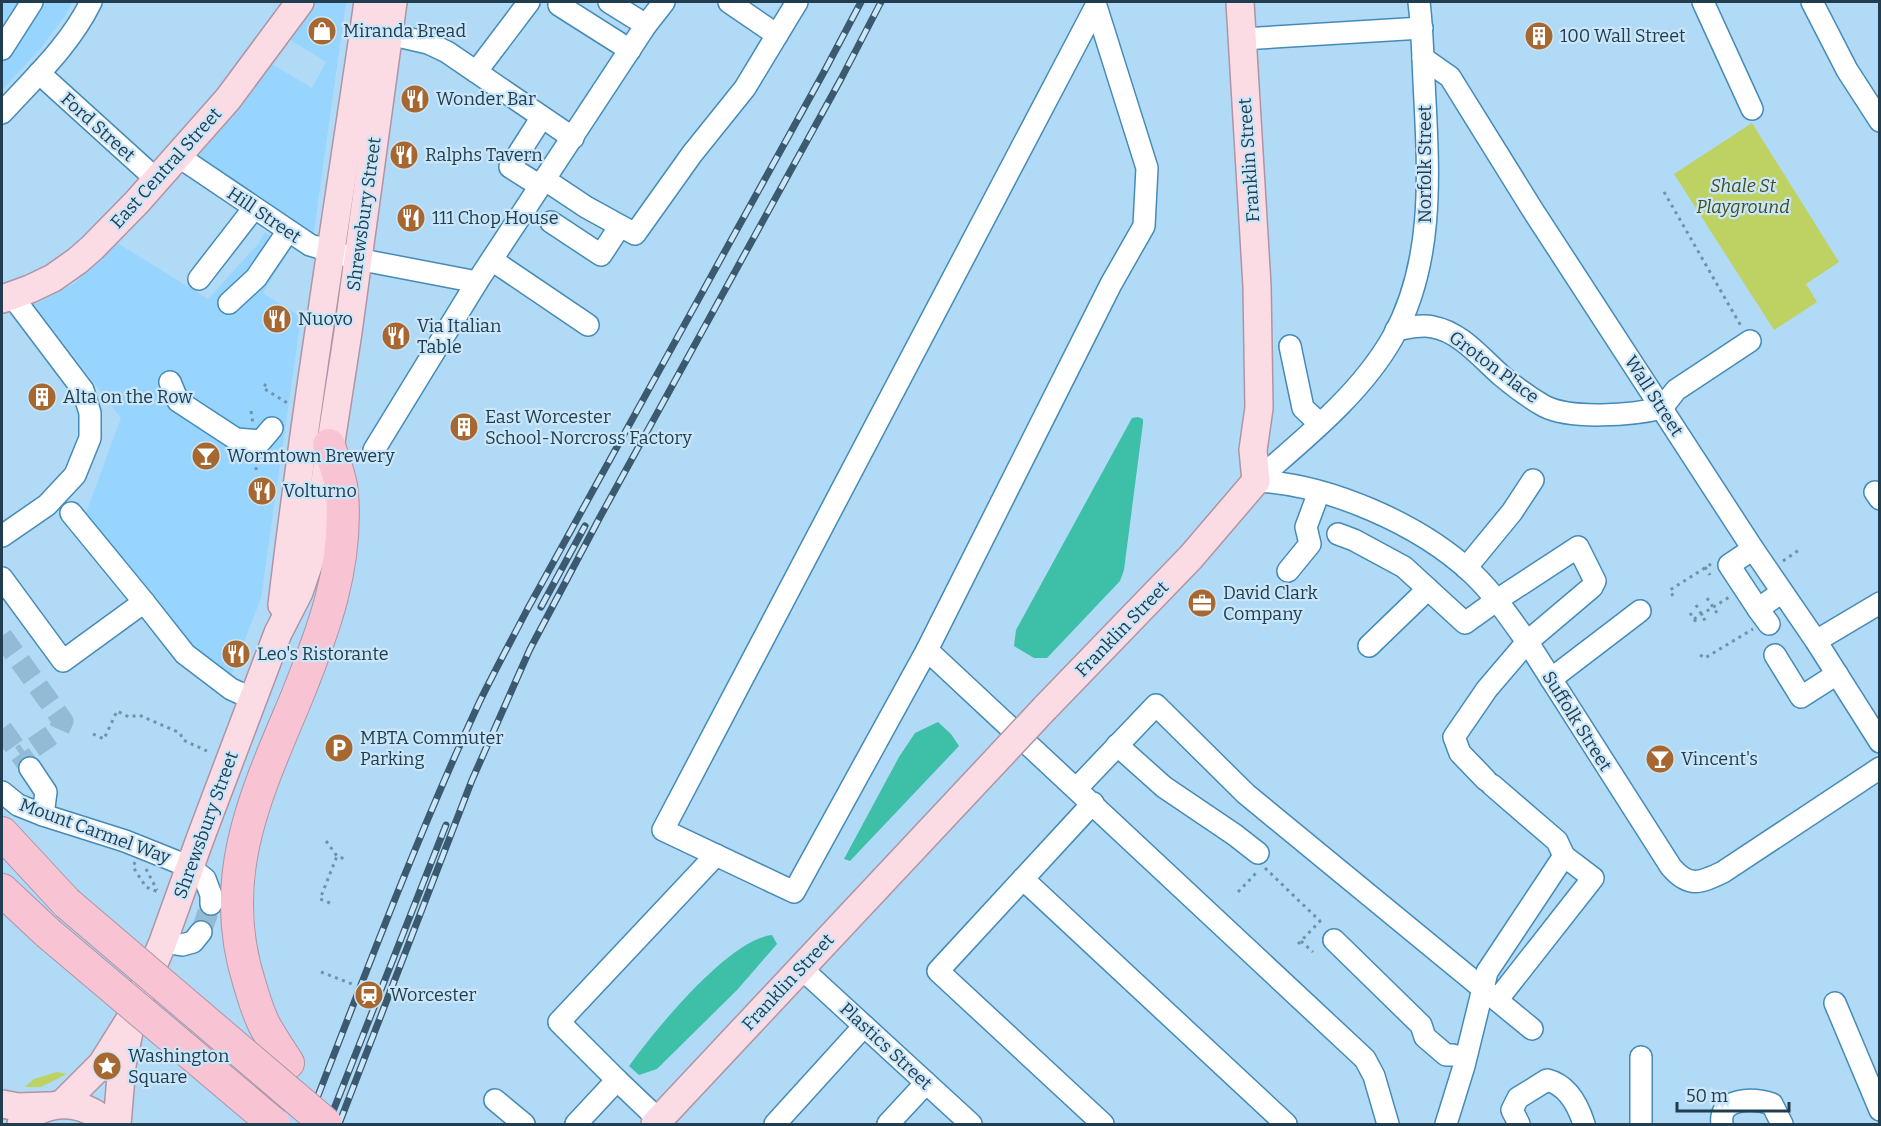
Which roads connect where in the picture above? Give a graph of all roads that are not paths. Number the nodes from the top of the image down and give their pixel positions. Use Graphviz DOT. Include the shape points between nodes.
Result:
graph roads {
  1 [pos="32,2"];
  2 [pos="91,2"];
  3 [pos="300,2"];
  4 [pos="368,2"];
  5 [pos="393,2"];
  6 [pos="529,2"];
  7 [pos="609,2"];
  8 [pos="664,2"];
  9 [pos="729,2"];
  10 [pos="797,2"];
  11 [pos="1240,2"];
  12 [pos="1419,2"];
  13 [pos="1703,2"];
  14 [pos="1812,2"];
  15 [pos="559,5"];
  16 [pos="646,25"];
  17 [pos="1422,28"];
  18 [pos="389,34"];
  19 [pos="777,35"];
  20 [pos="1242,39"];
  21 [pos="2,49"];
  22 [pos="630,50"];
  23 [pos="1423,58"];
  24 [pos="476,72"];
  25 [pos="39,73"];
  26 [pos="1752,109"];
  27 [pos="2,113"];
  28 [pos="542,117"];
  29 [pos="1880,121"];
  30 [pos="573,138"];
  31 [pos="178,156"];
  32 [pos="157,180"];
  33 [pos="542,183"];
  34 [pos="254,208"];
  35 [pos="551,222"];
  36 [pos="620,226"];
  37 [pos="288,231"];
  38 [pos="330,251"];
  39 [pos="357,259"];
  40 [pos="492,260"];
  41 [pos="199,279"];
  42 [pos="477,282"];
  43 [pos="7,297"];
  44 [pos="229,303"];
  45 [pos="588,325"];
  46 [pos="1396,330"];
  47 [pos="1750,341"];
  48 [pos="1290,346"];
  49 [pos="170,382"];
  50 [pos="1662,408"];
  51 [pos="1320,424"];
  52 [pos="272,428"];
  53 [pos="329,445"];
  54 [pos="374,450"];
  55 [pos="1533,480"];
  56 [pos="1256,481"];
  57 [pos="1319,492"];
  58 [pos="71,513"];
  59 [pos="1338,534"];
  60 [pos="2,536"];
  61 [pos="1753,549"];
  62 [pos="1466,568"];
  63 [pos="1288,571"];
  64 [pos="2,578"];
  65 [pos="1428,589"];
  66 [pos="1782,592"];
  67 [pos="1497,600"];
  68 [pos="144,602"];
  69 [pos="1880,603"];
  70 [pos="1640,611"];
  71 [pos="278,633"];
  72 [pos="1816,641"];
  73 [pos="1527,642"];
  74 [pos="1370,646"];
  75 [pos="927,650"];
  76 [pos="1775,655"];
  77 [pos="1837,674"];
  78 [pos="1551,679"];
  79 [pos="253,699"];
  80 [pos="1880,741"];
  81 [pos="1118,745"];
  82 [pos="30,768"];
  83 [pos="1880,768"];
  84 [pos="1077,788"];
  85 [pos="2,792"];
  86 [pos="1093,803"];
  87 [pos="43,815"];
  88 [pos="2,833"];
  89 [pos="2,846"];
  90 [pos="1258,853"];
  91 [pos="716,855"];
  92 [pos="1564,856"];
  93 [pos="190,867"];
  94 [pos="1023,879"];
  95 [pos="2,890"];
  96 [pos="2,902"];
  97 [pos="67,903"];
  98 [pos="211,904"];
  99 [pos="201,932"];
  100 [pos="48,933"];
  101 [pos="1324,939"];
  102 [pos="163,942"];
  103 [pos="801,968"];
  104 [pos="1490,993"];
  105 [pos="1835,1003"];
  106 [pos="132,1016"];
  107 [pos="864,1026"];
  108 [pos="1532,1029"];
  109 [pos="1641,1057"];
  110 [pos="1459,1060"];
  111 [pos="617,1080"];
  112 [pos="926,1083"];
  113 [pos="495,1100"];
  114 [pos="2,1104"];
  115 [pos="57,1105"];
  116 [pos="1880,1110"];
  117 [pos="657,1122"];
  118 [pos="21,1125"];
  119 [pos="108,1125"];
  120 [pos="117,1125"];
  121 [pos="274,1125"];
  122 [pos="326,1125"];
  123 [pos="340,1125"];
  124 [pos="524,1125"];
  125 [pos="576,1125"];
  126 [pos="775,1125"];
  127 [pos="888,1125"];
  128 [pos="971,1125"];
  129 [pos="1103,1125"];
  130 [pos="1286,1125"];
  131 [pos="1388,1125"];
  132 [pos="1446,1125"];
  133 [pos="1519,1125"];
  134 [pos="1584,1125"];
  135 [pos="1641,1125"];
  136 [pos="1722,1125"];
  137 [pos="1782,1125"];
  1 -- 21 [label="street"];
  2 -- 25 [label="street" via="68,41"];
  3 -- 31 [label="main road, East Central Street" via="228,99"];
  4 -- 38 [label="main road, Shrewsbury Street"];
  5 -- 18 [label="main road, Shrewsbury Street"];
  6 -- 24 [label="street"];
  7 -- 16 [label="street"];
  8 -- 16 [label="street"];
  9 -- 19 [label="street"];
  10 -- 19 [label="street"];
  11 -- 20 [label="main road, Franklin Street"];
  12 -- 17 [label="street, Norfolk Street"];
  13 -- 26 [label="street"];
  14 -- 29 [label="street" via="1847,70"];
  15 -- 22 [label="street"];
  16 -- 22 [label="street"];
  17 -- 20 [label="street"];
  17 -- 23 [label="street, Norfolk Street"];
  18 -- 24 [label="street" via="428,43"];
  18 -- 39 [label="main road, Shrewsbury Street"];
  19 -- 36 [label="street" via="745,88 635,234"];
  20 -- 56 [label="main road, Franklin Street" via="1258,321 1259,408 1253,450"];
  22 -- 30 [label="street"];
  23 -- 46 [label="street, Norfolk Street" via="1428,202 1423,247 1407,306"];
  23 -- 50 [label="street, Wall Street" via="1450,77"];
  24 -- 28 [label="street"];
  25 -- 27 [label="street"];
  25 -- 32 [label="street, Ford Street"];
  28 -- 30 [label="street"];
  28 -- 33 [label="street" via="510,167"];
  30 -- 33 [label="street"];
  31 -- 32 [label="main road, East Central Street"];
  31 -- 34 [label="street, Hill Street"];
  32 -- 43 [label="main road, East Central Street" via="77,261 48,281"];
  33 -- 36 [label="street"];
  33 -- 40 [label="street"];
  34 -- 37 [label="street, Hill Street"];
  34 -- 41 [label="street"];
  35 -- 36 [label="street" via="601,255"];
  37 -- 38 [label="street, Hill Street" via="310,245"];
  37 -- 44 [label="street" via="256,278"];
  38 -- 39 [label="street, Hill Street"];
  38 -- 71 [label="main road, Shrewsbury Street"];
  39 -- 42 [label="street, Hill Street"];
  39 -- 53 [label="main road, Shrewsbury Street"];
  40 -- 42 [label="street"];
  40 -- 45 [label="street"];
  42 -- 54 [label="street"];
  43 -- 60 [label="street" via="83,390 90,413 90,438 75,475 47,505"];
  46 -- 50 [label="street, Groton Place" via="1432,326 1455,336 1520,390 1554,409 1618,415"];
  46 -- 51 [label="street, Norfolk Street" via="1375,363"];
  47 -- 50 [label="street" via="1676,390"];
  48 -- 51 [label="street" via="1304,408"];
  49 -- 52 [label="street" via="178,401 236,439 261,441"];
  50 -- 61 [label="street, Wall Street"];
  51 -- 56 [label="street, Norfolk Street"];
  53 -- 71 [label="main road, Shrewsbury Street" via="311,557"];
  53 -- 123 [label="highway" via="342,491 343,544 337,579 314,656 251,813 236,884 238,935 257,1009 304,1085"];
  55 -- 62 [label="street"];
  56 -- 57 [label="street, Suffolk Street"];
  56 -- 103 [label="main road, Franklin Street, bridge" via="1191,557"];
  57 -- 62 [label="street, Suffolk Street" via="1402,524"];
  57 -- 63 [label="street" via="1306,527 1310,544"];
  58 -- 68 [label="street"];
  59 -- 65 [label="street" via="1404,567"];
  61 -- 66 [label="street, Wall Street"];
  61 -- 66 [label="street" via="1717,563 1744,588 1764,617"];
  62 -- 67 [label="street, Suffolk Street"];
  64 -- 68 [label="street" via="63,661"];
  65 -- 67 [label="street" via="1465,623"];
  65 -- 74 [label="street"];
  66 -- 72 [label="street, Wall Street"];
  67 -- 73 [label="street, Suffolk Street"];
  67 -- 73 [label="street" via="1578,547 1595,581 1592,587"];
  68 -- 79 [label="street" via="184,654 231,689"];
  69 -- 72 [label="street"];
  70 -- 78 [label="street"];
  71 -- 79 [label="main road, Shrewsbury Street"];
  72 -- 77 [label="street, Wall Street"];
  73 -- 78 [label="street, Suffolk Street"];
  73 -- 92 [label="street" via="1487,689 1454,737 1460,753 1557,841"];
  75 -- 84 [label="street"];
  75 -- 91 [label="street" via="794,892"];
  75 -- 91 [label="street" via="1144,226 1148,168 1096,6 663,830"];
  76 -- 77 [label="street" via="1801,697"];
  77 -- 80 [label="street, Wall Street"];
  78 -- 83 [label="street, Suffolk Street" via="1671,867 1692,882 1709,879 1741,861"];
  79 -- 93 [label="main road, Shrewsbury Street"];
  81 -- 84 [label="street"];
  81 -- 90 [label="street" via="1164,787"];
  81 -- 104 [label="street" via="1156,705 1246,794"];
  82 -- 87 [label="street" via="46,792"];
  84 -- 86 [label="street"];
  85 -- 87 [label="street, Mount Carmel Way" via="18,805"];
  86 -- 94 [label="street"];
  86 -- 131 [label="street" via="1365,1059"];
  87 -- 93 [label="street, Mount Carmel Way"];
  88 -- 97 [label="highway"];
  89 -- 97 [label="highway"];
  91 -- 111 [label="street" via="560,1022"];
  92 -- 104 [label="street" via="1487,972"];
  92 -- 104 [label="street" via="1593,878"];
  93 -- 98 [label="street" via="205,879"];
  93 -- 102 [label="main road, Shrewsbury Street"];
  94 -- 129 [label="street" via="938,971"];
  94 -- 130 [label="street"];
  95 -- 100 [label="highway"];
  96 -- 100 [label="highway"];
  97 -- 122 [label="highway, bridge"];
  99 -- 102 [label="street" via="188,944"];
  100 -- 121 [label="highway, bridge"];
  101 -- 110 [label="street" via="1421,1025 1450,1045"];
  102 -- 106 [label="main road, Shrewsbury Street"];
  103 -- 107 [label="street, Plastics Street"];
  103 -- 117 [label="main road, Franklin Street"];
  104 -- 108 [label="street"];
  104 -- 110 [label="street"];
  105 -- 116 [label="street"];
  106 -- 115 [label="main road, Shrewsbury Street" via="102,1064"];
  106 -- 120 [label="main road, Shrewsbury Street" via="122,1065"];
  107 -- 112 [label="street, Plastics Street"];
  107 -- 126 [label="street"];
  109 -- 135 [label="street"];
  110 -- 132 [label="street"];
  111 -- 117 [label="street"];
  111 -- 125 [label="street"];
  112 -- 127 [label="street"];
  112 -- 128 [label="street, Plastics Street"];
  113 -- 124 [label="street"];
  114 -- 115 [label="main road"];
  115 -- 118 [label="main road" via="36,1112"];
  115 -- 119 [label="main road" via="86,1109"];
  133 -- 134 [label="street" via="1512,1110 1518,1098 1547,1080 1568,1091"];
  136 -- 137 [label="street" via="1723,1109 1746,1100 1772,1104"];
}
